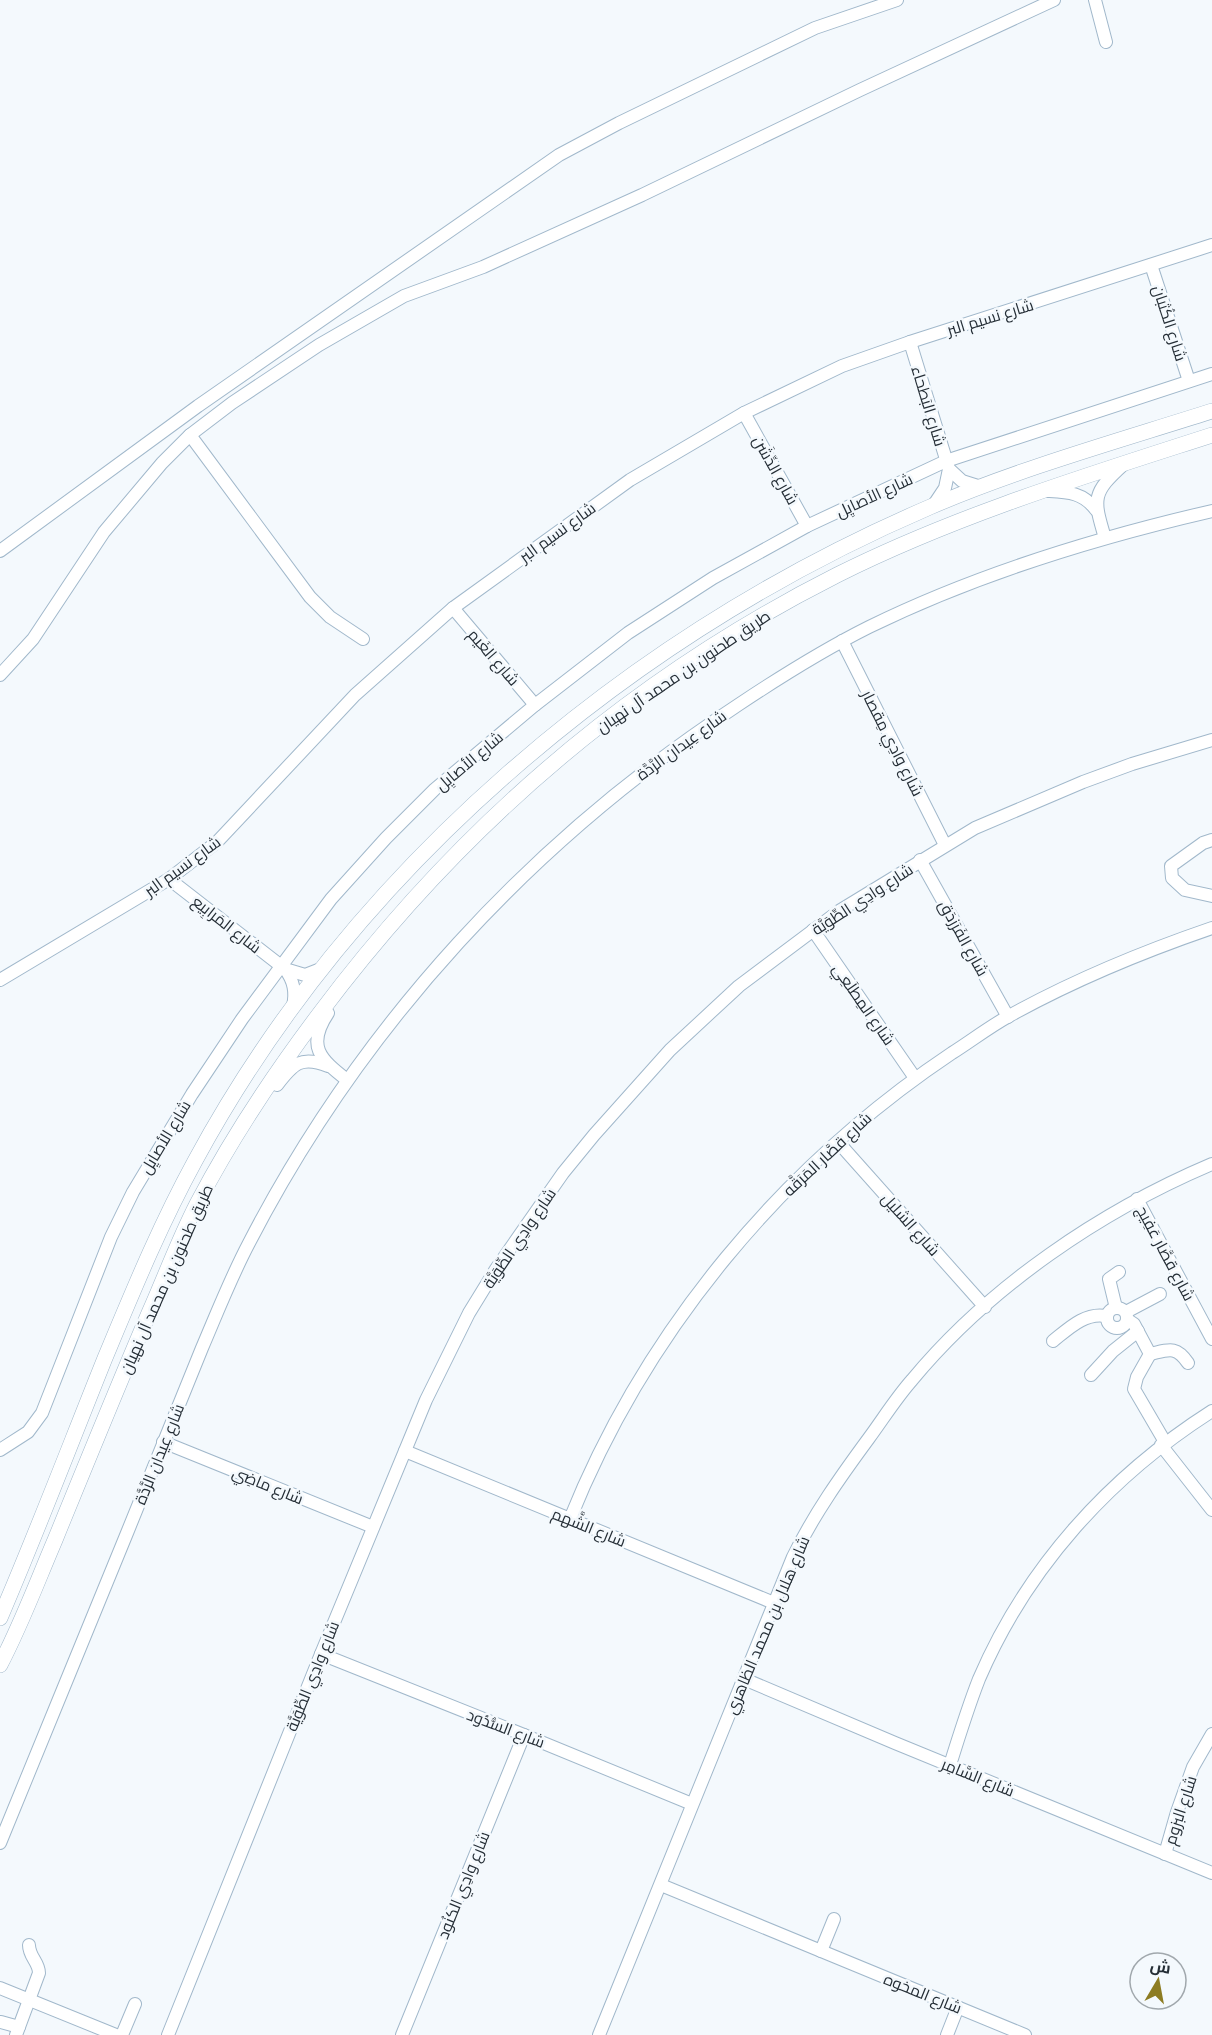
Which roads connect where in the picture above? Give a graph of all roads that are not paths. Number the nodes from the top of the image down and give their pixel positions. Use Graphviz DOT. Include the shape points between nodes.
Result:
graph roads {
  1 [pos="897,0"];
  2 [pos="1054,0"];
  3 [pos="1095,0"];
  4 [pos="1106,42"];
  5 [pos="1212,245"];
  6 [pos="1151,265"];
  7 [pos="910,342"];
  8 [pos="1212,374"];
  9 [pos="1189,381"];
  10 [pos="1212,411"];
  11 [pos="744,413"];
  12 [pos="190,435"];
  13 [pos="1212,435"];
  14 [pos="1125,463"];
  15 [pos="947,465"];
  16 [pos="981,487"];
  17 [pos="1038,491"];
  18 [pos="933,506"];
  19 [pos="1096,510"];
  20 [pos="1212,511"];
  21 [pos="807,526"];
  22 [pos="1105,538"];
  23 [pos="0,551"];
  24 [pos="453,608"];
  25 [pos="363,639"];
  26 [pos="842,641"];
  27 [pos="0,675"];
  28 [pos="535,705"];
  29 [pos="1212,740"];
  30 [pos="1212,840"];
  31 [pos="945,845"];
  32 [pos="920,860"];
  33 [pos="169,879"];
  34 [pos="1212,896"];
  35 [pos="1212,928"];
  36 [pos="813,930"];
  37 [pos="355,966"];
  38 [pos="283,968"];
  39 [pos="324,968"];
  40 [pos="0,980"];
  41 [pos="294,1006"];
  42 [pos="1008,1017"];
  43 [pos="328,1066"];
  44 [pos="915,1078"];
  45 [pos="347,1080"];
  46 [pos="838,1142"];
  47 [pos="229,1144"];
  48 [pos="1212,1164"];
  49 [pos="1137,1199"];
  50 [pos="1119,1272"];
  51 [pos="1160,1294"];
  52 [pos="985,1307"];
  53 [pos="1119,1314"];
  54 [pos="1138,1331"];
  55 [pos="1212,1339"];
  56 [pos="1053,1341"];
  57 [pos="1150,1354"];
  58 [pos="1188,1363"];
  59 [pos="1091,1375"];
  60 [pos="1212,1411"];
  61 [pos="163,1442"];
  62 [pos="1163,1444"];
  63 [pos="0,1450"];
  64 [pos="405,1451"];
  65 [pos="1212,1510"];
  66 [pos="570,1519"];
  67 [pos="373,1527"];
  68 [pos="774,1603"];
  69 [pos="0,1618"];
  70 [pos="321,1654"];
  71 [pos="0,1665"];
  72 [pos="744,1679"];
  73 [pos="524,1734"];
  74 [pos="1212,1734"];
  75 [pos="950,1765"];
  76 [pos="692,1804"];
  77 [pos="0,1843"];
  78 [pos="1166,1854"];
  79 [pos="1212,1873"];
  80 [pos="661,1885"];
  81 [pos="834,1919"];
  82 [pos="29,1945"];
  83 [pos="821,1951"];
  84 [pos="0,1989"];
  85 [pos="29,2000"];
  86 [pos="135,2004"];
  87 [pos="958,2007"];
  88 [pos="1,2022"];
  89 [pos="17,2031"];
  90 [pos="116,2035"];
  91 [pos="122,2035"];
  92 [pos="168,2035"];
  93 [pos="402,2035"];
  94 [pos="600,2035"];
  95 [pos="947,2035"];
  96 [pos="1025,2035"];
  1 -- 23 [label="street" via="815,28 559,155 198,406"];
  2 -- 12 [label="street" via="642,195 483,267 398,300 257,385"];
  3 -- 4 [label="street"];
  5 -- 6 [label="street, شارع نسيم البر"];
  6 -- 7 [label="street, شارع نسيم البر"];
  6 -- 9 [label="street, شارع الكُثبان"];
  7 -- 11 [label="street, شارع نسيم البر" via="842,366"];
  7 -- 15 [label="street, شارع البَطحاء"];
  8 -- 9 [label="street, شارع الأصايِل"];
  9 -- 15 [label="street, شارع الأصايِل"];
  10 -- 16 [label="main road, طريق طحنون بن محمد آل نهيان"];
  11 -- 21 [label="street, شارع الدِّشَن"];
  11 -- 24 [label="street, شارع نسيم البر" via="630,480"];
  12 -- 25 [label="street" via="310,597 330,617"];
  12 -- 27 [label="street" via="123,508 44,624"];
  13 -- 14 [label="main road, طريق طحنون بن محمد آل نهيان"];
  14 -- 17 [label="main road, طريق طحنون بن محمد آل نهيان"];
  14 -- 19 [label="street" via="1101,488"];
  15 -- 16 [label="street, شارع البَطحاء" via="962,481"];
  15 -- 18 [label="street, شارع البَطحاء" via="945,488"];
  15 -- 21 [label="street, شارع الأصايِل"];
  16 -- 18 [label="main road, طريق طحنون بن محمد آل نهيان"];
  17 -- 19 [label="street" via="1074,493 1087,499"];
  17 -- 37 [label="main road, طريق طحنون بن محمد آل نهيان" via="965,518 838,574 769,612 641,695 571,748 506,805 442,867"];
  18 -- 39 [label="main road, طريق طحنون بن محمد آل نهيان" via="818,559 626,679 469,807 392,887"];
  19 -- 22 [label="street"];
  20 -- 22 [label="street, شارع عِيدان الرَّدَّة"];
  21 -- 28 [label="street, شارع الأصايِل" via="713,578 638,627"];
  22 -- 26 [label="street, شارع عِيدان الرَّدَّة" via="989,576"];
  24 -- 28 [label="street, شارع الغَيم"];
  24 -- 33 [label="street, شارع نسيم البر" via="356,695 217,842"];
  26 -- 31 [label="street, شارع وادِي مِقصار"];
  26 -- 45 [label="street, شارع عِيدان الرَّدَّة" via="699,730 569,832 419,986"];
  28 -- 38 [label="street, شارع الأصايِل" via="435,789 386,838 332,899"];
  29 -- 31 [label="street, شارع وادِي الطِّوَيَّة" via="1083,782 975,828"];
  30 -- 34 [label="street" via="1172,866 1172,878 1185,890"];
  31 -- 32 [label="street, شارع وادِي الطِّوَيَّة"];
  32 -- 36 [label="street, شارع وادِي الطِّوَيَّة"];
  32 -- 42 [label="street, شارع الفَرَزدَق"];
  33 -- 38 [label="street, شارع المَرابِيع"];
  33 -- 40 [label="street, شارع نسيم البر"];
  35 -- 42 [label="street, شارع قصَّار المَرَقَّه" via="1100,969"];
  36 -- 44 [label="street, شارع المِطلَعِي"];
  36 -- 64 [label="street, شارع وادِي الطِّوَيَّة" via="739,986 670,1050 563,1173 469,1313"];
  37 -- 43 [label="street" via="317,1034 319,1052"];
  37 -- 47 [label="main road, طريق طحنون بن محمد آل نهيان"];
  38 -- 39 [label="street" via="305,975"];
  38 -- 41 [label="street" via="293,983"];
  38 -- 63 [label="street, شارع الأصايِل" via="242,1019 133,1192 92,1282 42,1413 28,1432"];
  39 -- 41 [label="main road, طريق طحنون بن محمد آل نهيان"];
  41 -- 69 [label="main road, طريق طحنون بن محمد آل نهيان" via="225,1107 157,1235"];
  42 -- 44 [label="street, شارع قصَّار المَرَقَّه"];
  43 -- 45 [label="street"];
  43 -- 47 [label="street" via="312,1060 293,1066"];
  44 -- 46 [label="street, شارع قصَّار المَرَقَّه"];
  45 -- 61 [label="street, شارع عِيدان الرَّدَّة" via="250,1240"];
  46 -- 52 [label="street, شارع الشليل"];
  46 -- 66 [label="street, شارع قصَّار المَرَقَّه" via="753,1227 682,1315 619,1414"];
  47 -- 71 [label="main road, طريق طحنون بن محمد آل نهيان" via="183,1233 20,1627"];
  48 -- 49 [label="street, شارع هلال بن محمد الظاهري"];
  49 -- 52 [label="street, شارع هلال بن محمد الظاهري" via="1030,1268"];
  49 -- 55 [label="street, شارع قصَّار عَفِيج"];
  50 -- 53 [label="street" via="1109,1279"];
  51 -- 53 [label="street"];
  52 -- 68 [label="street, شارع هلال بن محمد الظاهري" via="912,1379 842,1474 805,1533"];
  53 -- 54 [label="street"];
  53 -- 56 [label="street" via="1088,1316"];
  54 -- 57 [label="street"];
  54 -- 59 [label="street"];
  57 -- 58 [label="street" via="1177,1351"];
  57 -- 62 [label="street" via="1134,1389"];
  60 -- 62 [label="street"];
  61 -- 67 [label="street, شارع ماضِي"];
  61 -- 77 [label="street, شارع عِيدان الرَّدَّة"];
  62 -- 65 [label="street"];
  62 -- 75 [label="street" via="1097,1502 1068,1534 1019,1603 980,1679"];
  64 -- 66 [label="street, شارع الشَّهم"];
  64 -- 67 [label="street, شارع وادِي الطِّوَيَّة"];
  66 -- 68 [label="street, شارع الشَّهم"];
  67 -- 70 [label="street, شارع وادِي الطِّوَيَّة"];
  68 -- 72 [label="street, شارع هلال بن محمد الظاهري"];
  70 -- 73 [label="street, شارع السُّدُود"];
  70 -- 92 [label="street, شارع وادِي الطِّوَيَّة"];
  72 -- 75 [label="street, شارع السَّامِر"];
  72 -- 76 [label="street, شارع هلال بن محمد الظاهري"];
  73 -- 76 [label="street, شارع السُّدُود"];
  73 -- 93 [label="street, شارع وادِي الكنُود"];
  74 -- 78 [label="street, شارع البزوم" via="1193,1767"];
  75 -- 78 [label="street, شارع السَّامِر"];
  76 -- 80 [label="street, شارع هلال بن محمد الظاهري"];
  78 -- 79 [label="street, شارع السَّامِر"];
  80 -- 83 [label="street, شارع المخوه"];
  80 -- 94 [label="street, شارع هلال بن محمد الظاهري"];
  81 -- 83 [label="street"];
  82 -- 85 [label="street" via="39,1970"];
  83 -- 87 [label="street, شارع المخوه"];
  84 -- 85 [label="street"];
  85 -- 89 [label="street"];
  85 -- 90 [label="street"];
  86 -- 91 [label="street"];
  87 -- 95 [label="street"];
  87 -- 96 [label="street, شارع المخوه"];
  88 -- 89 [label="street"];
}
